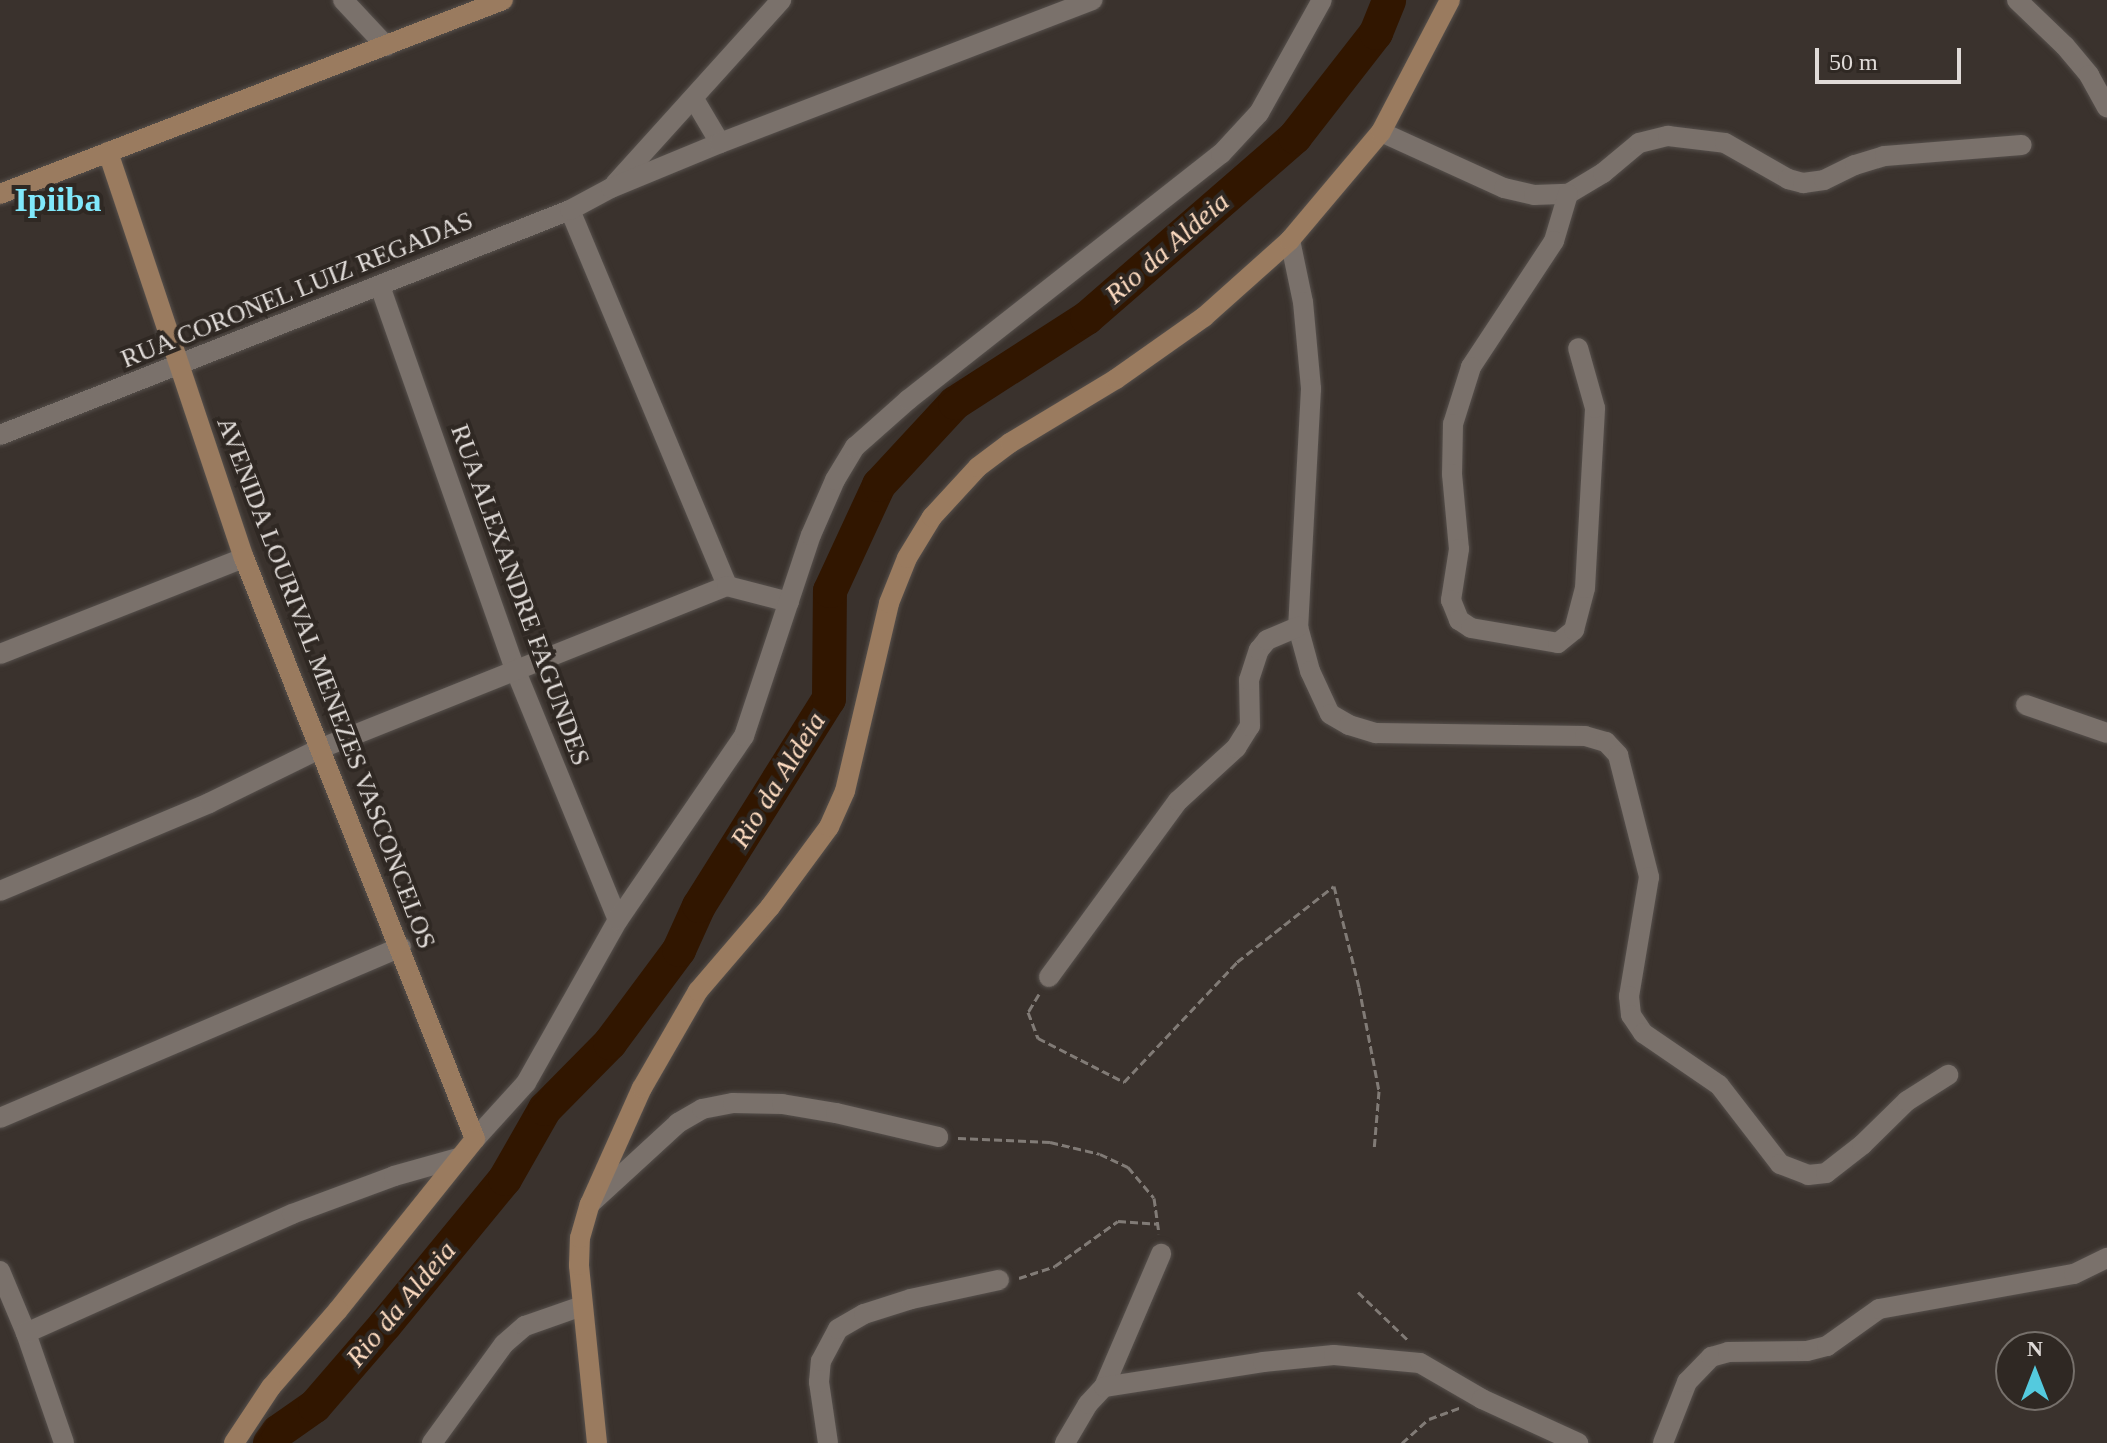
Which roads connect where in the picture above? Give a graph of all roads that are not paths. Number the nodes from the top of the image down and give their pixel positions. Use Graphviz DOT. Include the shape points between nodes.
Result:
graph roads {
  1 [pos="343,0"];
  2 [pos="503,0"];
  3 [pos="781,0"];
  4 [pos="1093,0"];
  5 [pos="1322,0"];
  6 [pos="1450,0"];
  7 [pos="2017,0"];
  8 [pos="386,46"];
  9 [pos="694,99"];
  10 [pos="2107,107"];
  11 [pos="1381,132"];
  12 [pos="720,143"];
  13 [pos="2022,145"];
  14 [pos="108,152"];
  15 [pos="611,188"];
  16 [pos="0,194"];
  17 [pos="1568,194"];
  18 [pos="570,210"];
  19 [pos="1290,240"];
  20 [pos="380,286"];
  21 [pos="1578,348"];
  22 [pos="177,365"];
  23 [pos="0,435"];
  24 [pos="244,558"];
  25 [pos="727,586"];
  26 [pos="789,602"];
  27 [pos="1298,627"];
  28 [pos="0,654"];
  29 [pos="515,669"];
  30 [pos="2026,705"];
  31 [pos="2107,733"];
  32 [pos="319,749"];
  33 [pos="0,891"];
  34 [pos="618,920"];
  35 [pos="401,947"];
  36 [pos="1049,977"];
  37 [pos="1948,1075"];
  38 [pos="0,1118"];
  39 [pos="938,1137"];
  40 [pos="475,1139"];
  41 [pos="458,1158"];
  42 [pos="590,1204"];
  43 [pos="1161,1254"];
  44 [pos="2107,1258"];
  45 [pos="0,1271"];
  46 [pos="999,1280"];
  47 [pos="582,1306"];
  48 [pos="26,1333"];
  49 [pos="1104,1387"];
  50 [pos="64,1443"];
  51 [pos="234,1443"];
  52 [pos="432,1443"];
  53 [pos="597,1443"];
  54 [pos="828,1443"];
  55 [pos="1065,1443"];
  56 [pos="1578,1443"];
  57 [pos="1663,1443"];
  1 -- 8 [label="street"];
  2 -- 8 [label="street"];
  3 -- 9 [label="street, RUA CORONEL LUIZ REGADAS"];
  4 -- 12 [label="street, RUA CORONEL LUIZ REGADAS"];
  5 -- 26 [label="street" via="1259,113 1221,154 855,447 824,505"];
  6 -- 11 [label="street"];
  7 -- 10 [label="street" via="2065,46"];
  8 -- 14 [label="street"];
  9 -- 12 [label="street"];
  9 -- 15 [label="street, RUA CORONEL LUIZ REGADAS"];
  11 -- 17 [label="street" via="1504,188 1534,195"];
  11 -- 19 [label="street"];
  12 -- 15 [label="street, RUA CORONEL LUIZ REGADAS"];
  13 -- 17 [label="street" via="1885,156 1803,183 1725,143 1668,136 1639,143"];
  14 -- 16 [label="street"];
  14 -- 22 [label="street, AVENIDA LOURIVAL MENEZES VASCONCELOS"];
  15 -- 18 [label="street, RUA CORONEL LUIZ REGADAS"];
  17 -- 21 [label="street" via="1554,241 1471,367 1453,424 1459,549 1451,600 1459,620 1471,628 1558,643 1574,630 1585,588 1595,408"];
  18 -- 20 [label="street, RUA CORONEL LUIZ REGADAS"];
  18 -- 25 [label="street"];
  19 -- 27 [label="street" via="1303,302 1311,389"];
  19 -- 42 [label="street" via="1204,317 978,467 932,517 907,558 889,603 845,791 829,827 698,991 642,1088"];
  20 -- 22 [label="street, RUA CORONEL LUIZ REGADAS"];
  20 -- 29 [label="street, RUA ALEXANDRE FAGUNDES"];
  22 -- 23 [label="street, RUA CORONEL LUIZ REGADAS"];
  22 -- 24 [label="street, AVENIDA LOURIVAL MENEZES VASCONCELOS"];
  24 -- 28 [label="street"];
  24 -- 32 [label="street, AVENIDA LOURIVAL MENEZES VASCONCELOS"];
  25 -- 26 [label="street"];
  25 -- 29 [label="street"];
  26 -- 34 [label="street" via="744,736"];
  27 -- 36 [label="street" via="1267,640 1259,650 1249,680 1250,726 1236,748 1178,801"];
  27 -- 37 [label="street" via="1330,714 1349,725 1376,733 1585,736 1606,742 1618,755 1649,877 1629,996 1631,1015 1643,1033 1719,1085 1780,1164 1808,1175 1826,1173 1907,1101"];
  29 -- 32 [label="street"];
  29 -- 34 [label="street, RUA ALEXANDRE FAGUNDES"];
  30 -- 31 [label="street"];
  32 -- 33 [label="street" via="209,803"];
  32 -- 35 [label="street, AVENIDA LOURIVAL MENEZES VASCONCELOS"];
  34 -- 40 [label="street" via="526,1083"];
  35 -- 38 [label="street"];
  35 -- 40 [label="street, AVENIDA LOURIVAL MENEZES VASCONCELOS"];
  39 -- 42 [label="street" via="809,1108 733,1103 702,1109 678,1123"];
  40 -- 41 [label="street"];
  41 -- 48 [label="street" via="292,1214"];
  41 -- 51 [label="street" via="271,1387"];
  42 -- 47 [label="street" via="580,1238"];
  43 -- 49 [label="street"];
  44 -- 57 [label="street" via="2065,1276 1879,1309 1827,1346 1807,1351 1711,1357 1687,1382"];
  45 -- 48 [label="street"];
  46 -- 54 [label="street" via="911,1299 838,1329 821,1361 819,1382"];
  47 -- 52 [label="street" via="525,1326 504,1344"];
  47 -- 53 [label="street"];
  48 -- 50 [label="street"];
  49 -- 55 [label="street"];
  49 -- 56 [label="street" via="1263,1362 1362,1355 1420,1363 1482,1399"];
}
